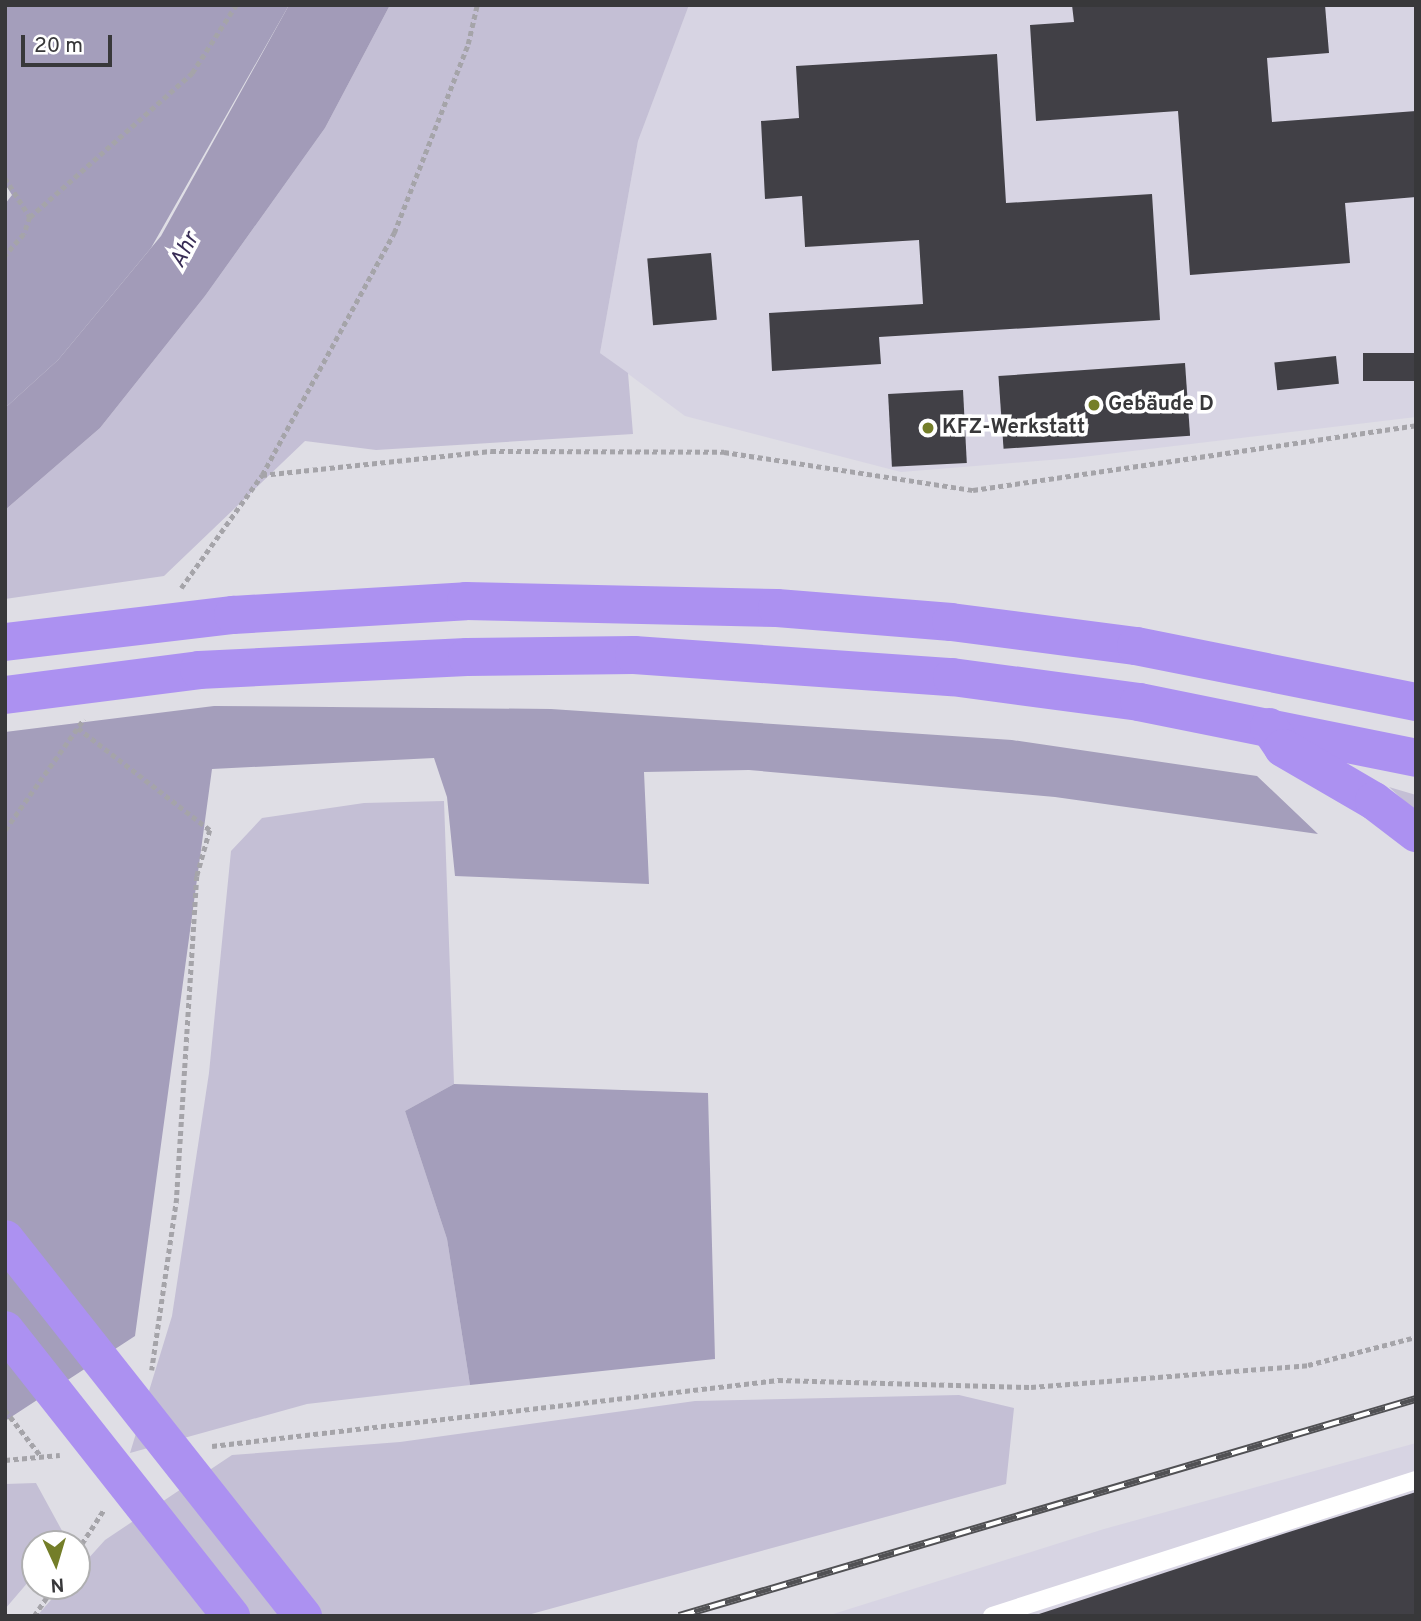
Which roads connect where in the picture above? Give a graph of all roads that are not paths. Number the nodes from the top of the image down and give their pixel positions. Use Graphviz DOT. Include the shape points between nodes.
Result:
graph roads {
  1 [pos="5,642"];
  2 [pos="5,695"];
  3 [pos="1416,702"];
  4 [pos="1268,725"];
  5 [pos="1416,758"];
  6 [pos="1416,833"];
  7 [pos="5,1239"];
  8 [pos="5,1330"];
  9 [pos="1416,1480"];
  10 [pos="231,1616"];
  11 [pos="303,1616"];
  12 [pos="992,1616"];
  1 -- 3 [label="highway" via="233,615 466,601 776,608 951,622 1136,646"];
  2 -- 4 [label="highway" via="199,670 467,657 634,655 952,677"];
  4 -- 5 [label="highway"];
  4 -- 6 [label="highway" via="1283,748 1374,801"];
  7 -- 11 [label="highway"];
  8 -- 10 [label="highway"];
  9 -- 12 [label="lane"];
}
